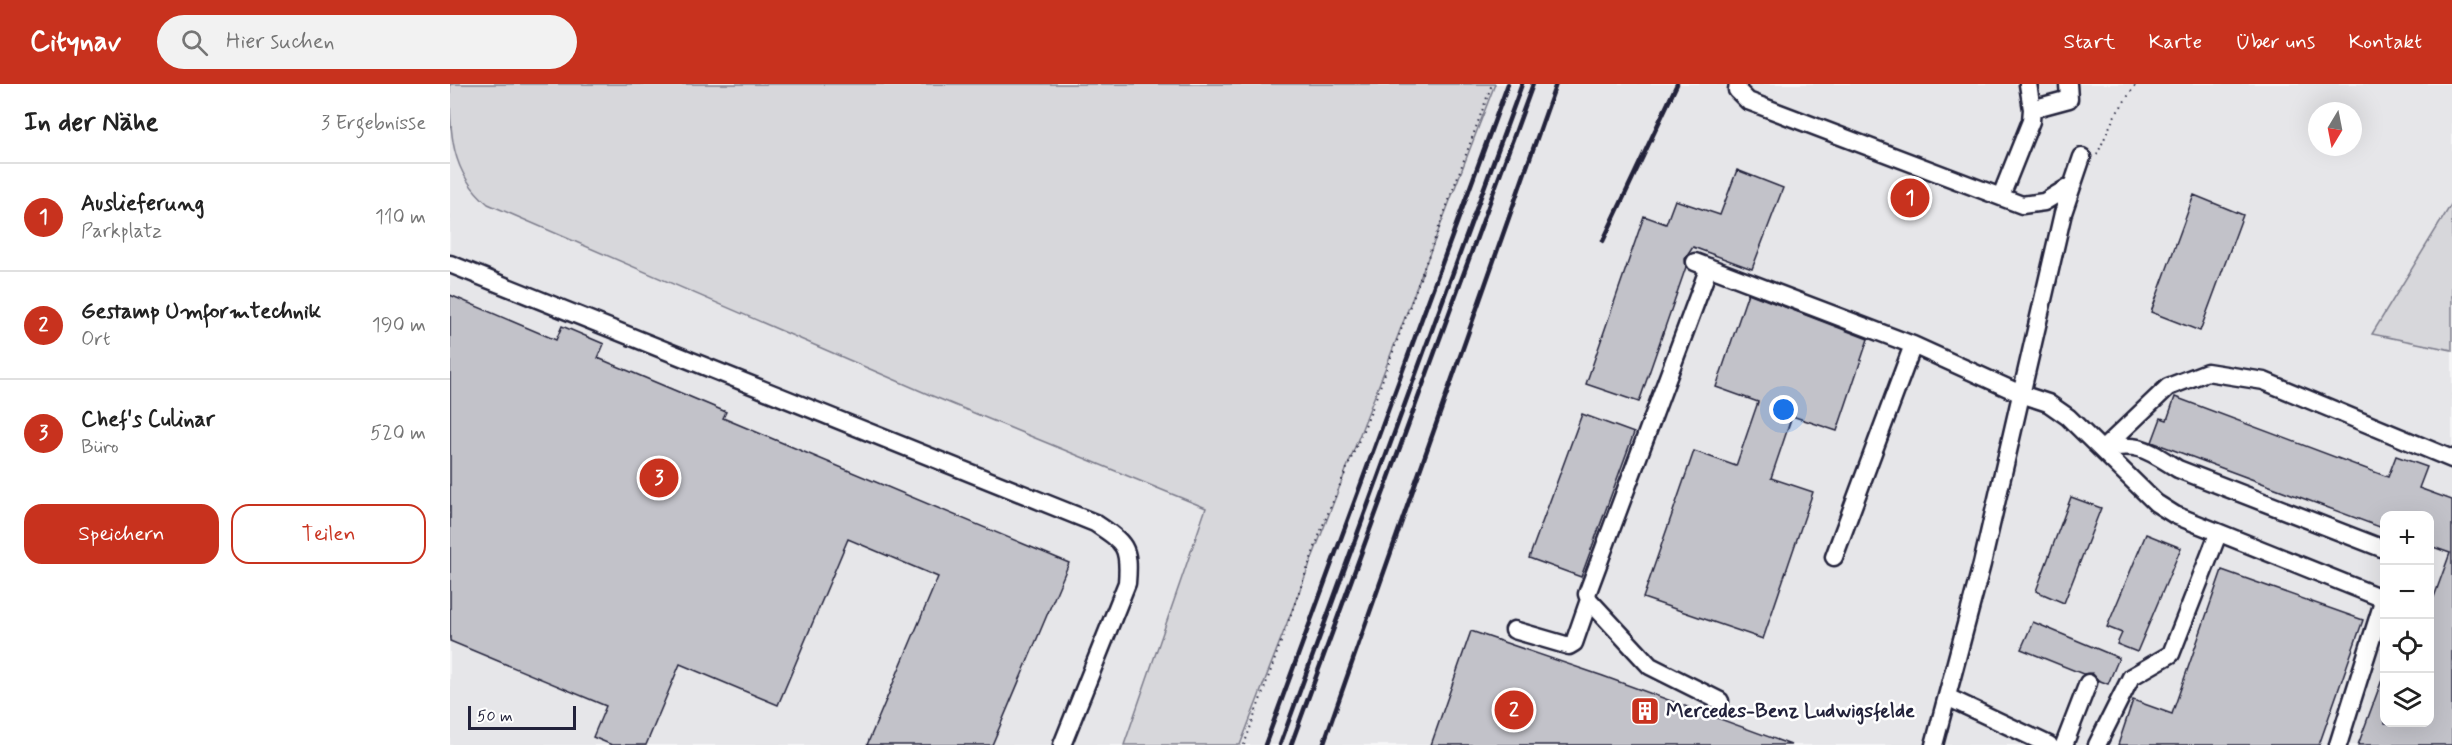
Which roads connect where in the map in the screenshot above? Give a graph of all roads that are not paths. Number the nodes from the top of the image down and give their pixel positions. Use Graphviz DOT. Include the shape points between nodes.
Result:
graph roads {
  1 [pos="1738,84"];
  2 [pos="2028,84"];
  3 [pos="2067,84"];
  4 [pos="2032,109"];
  5 [pos="2089,158"];
  6 [pos="2072,185"];
  7 [pos="2001,196"];
  8 [pos="450,264"];
  9 [pos="1913,345"];
  10 [pos="2021,394"];
  11 [pos="2103,449"];
  12 [pos="2452,459"];
  13 [pos="2218,534"];
  14 [pos="2380,547"];
  15 [pos="1834,557"];
  16 [pos="2380,597"];
  17 [pos="1589,600"];
  18 [pos="2380,612"];
  19 [pos="1514,630"];
  20 [pos="2088,683"];
  21 [pos="1947,697"];
  22 [pos="1720,701"];
  23 [pos="1062,745"];
  24 [pos="1934,745"];
  25 [pos="2049,745"];
  26 [pos="2064,745"];
  27 [pos="2097,745"];
  28 [pos="2338,745"];
  1 -- 7 [label="lane" via="1737,90 1748,102"];
  2 -- 4 [label="lane"];
  3 -- 4 [label="lane" via="2069,99"];
  4 -- 7 [label="lane" via="2031,121"];
  5 -- 6 [label="lane"];
  6 -- 7 [label="lane" via="2044,201 2022,205"];
  6 -- 10 [label="lane"];
  8 -- 23 [label="lane" via="1095,523 1119,539 1130,558 1127,583"];
  9 -- 10 [label="lane"];
  9 -- 15 [label="lane"];
  9 -- 17 [label="lane" via="1702,264 1588,589"];
  10 -- 11 [label="lane" via="2048,403"];
  10 -- 21 [label="lane"];
  11 -- 12 [label="lane" via="2168,387 2207,372 2264,381"];
  11 -- 13 [label="lane" via="2156,503"];
  11 -- 14 [label="lane" via="2127,444 2146,449 2178,469"];
  13 -- 16 [label="lane"];
  13 -- 27 [label="lane" via="2171,654 2132,677"];
  17 -- 19 [label="lane" via="1574,643 1569,646"];
  17 -- 22 [label="lane" via="1650,666"];
  18 -- 28 [label="lane"];
  20 -- 26 [label="lane"];
  21 -- 24 [label="lane"];
  21 -- 25 [label="lane"];
}
